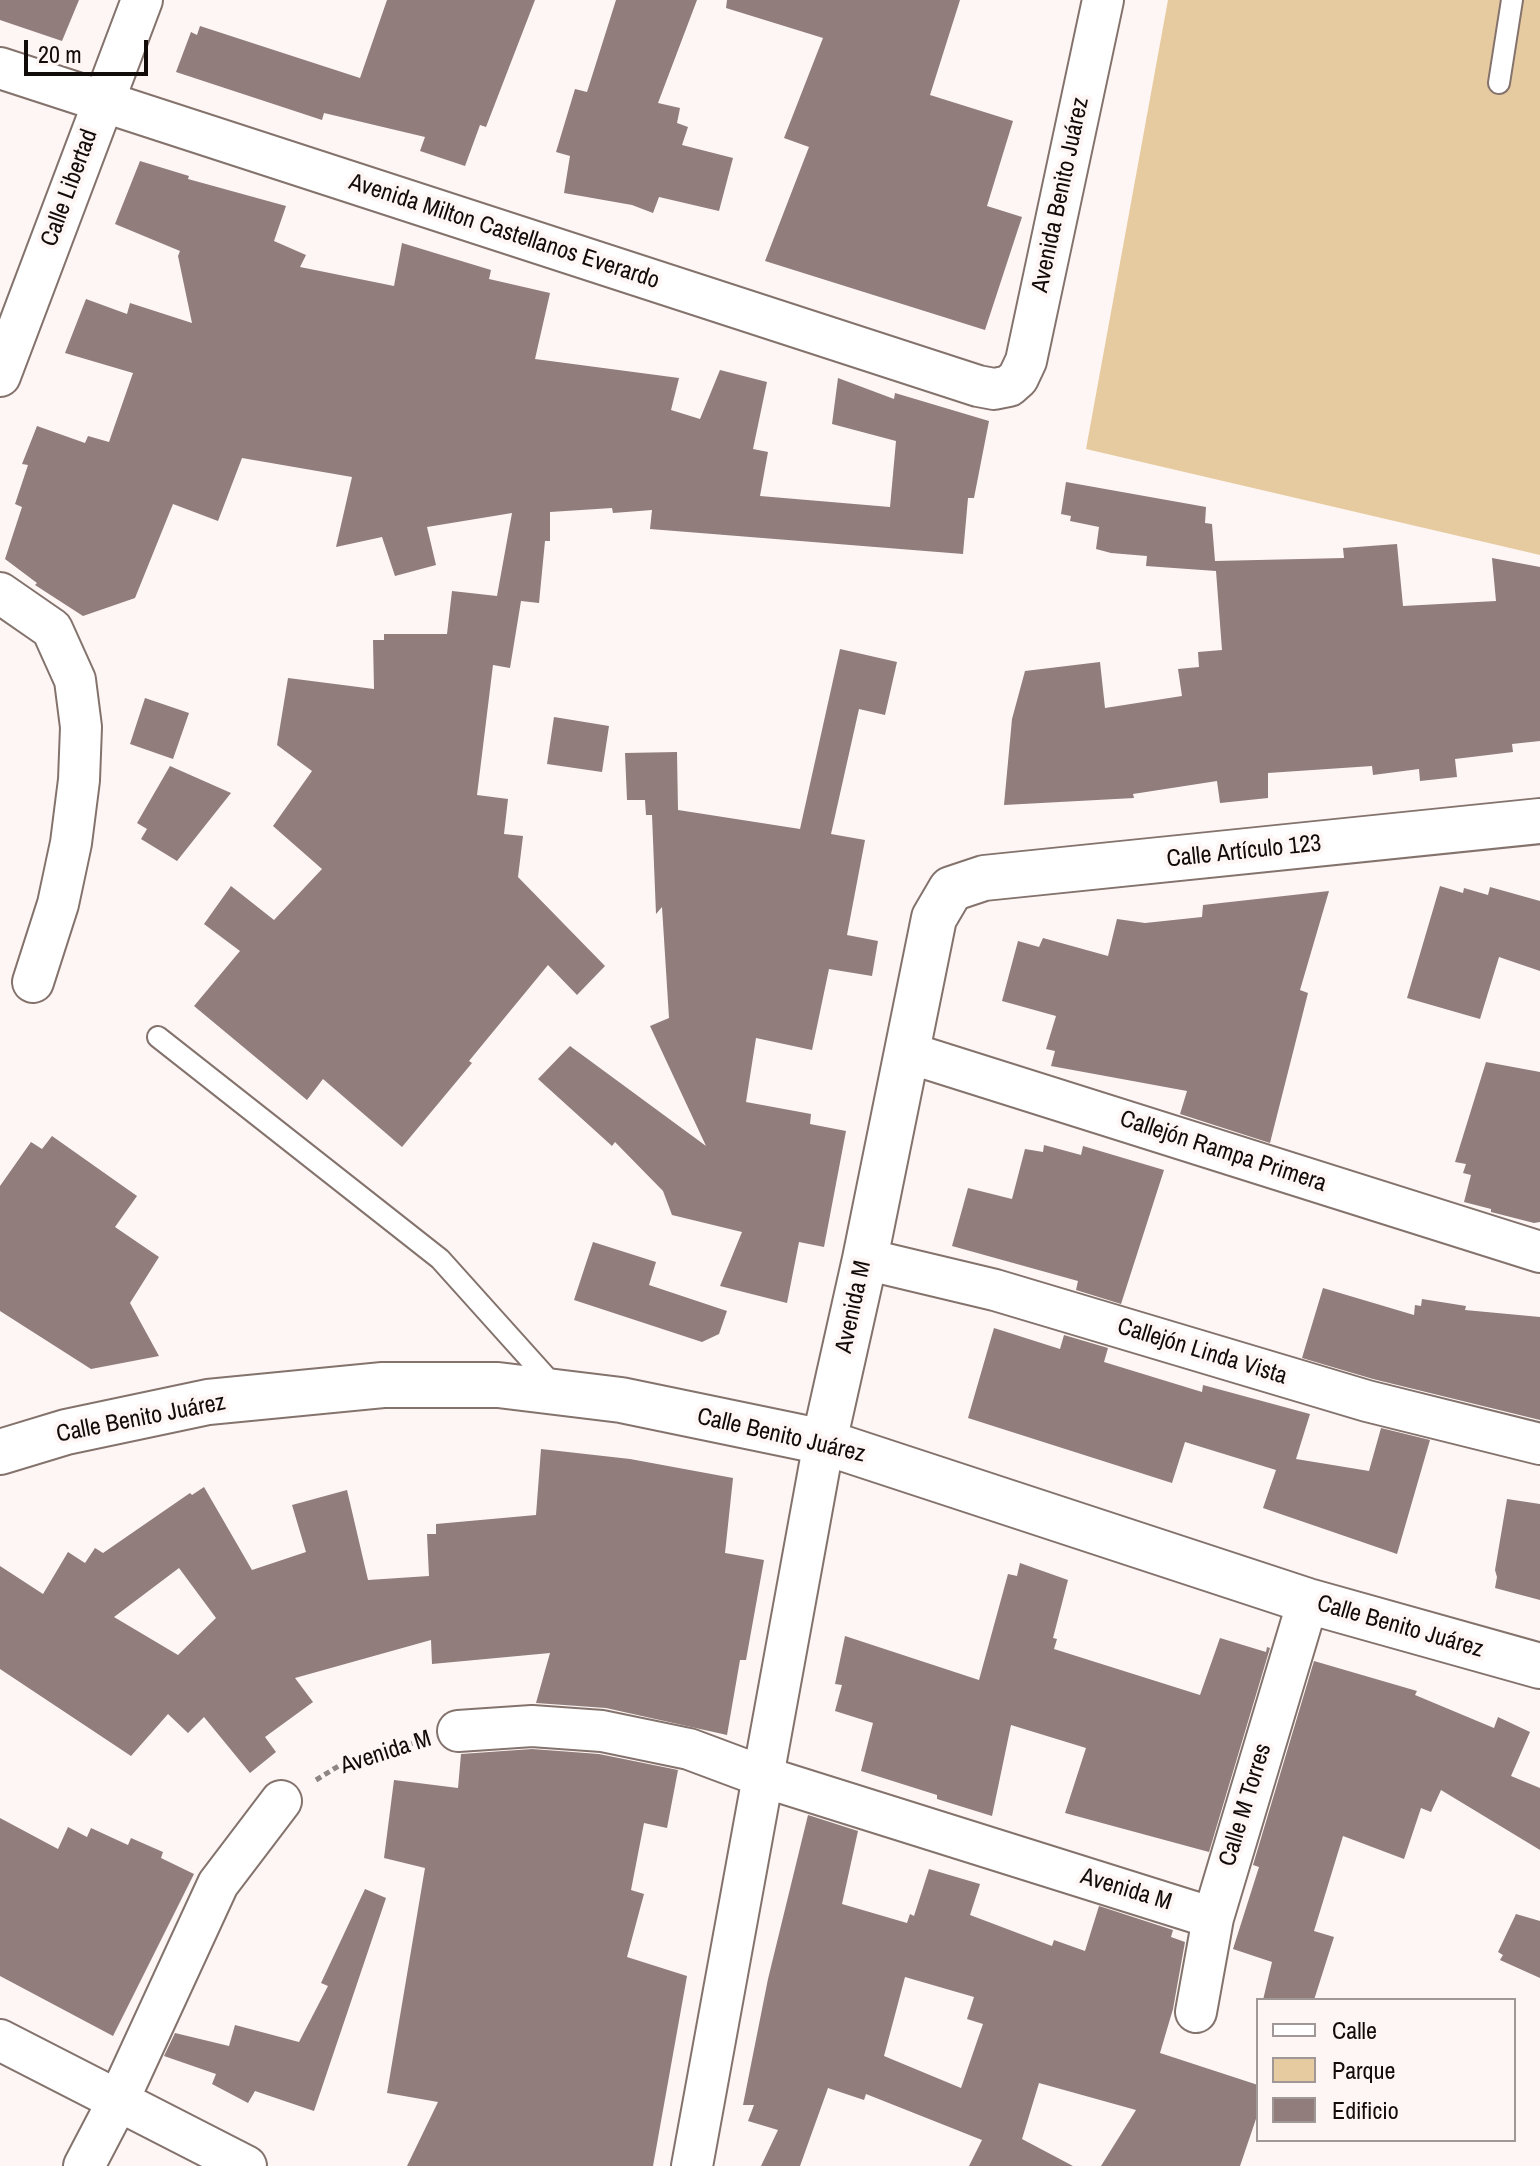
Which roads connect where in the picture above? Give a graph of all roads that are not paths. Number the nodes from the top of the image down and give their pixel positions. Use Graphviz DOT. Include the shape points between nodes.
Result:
graph roads {
  1 [pos="142,0"];
  2 [pos="1103,0"];
  3 [pos="1512,0"];
  4 [pos="0,68"];
  5 [pos="1499,83"];
  6 [pos="102,101"];
  7 [pos="0,376"];
  8 [pos="1009,386"];
  9 [pos="0,593"];
  10 [pos="1540,821"];
  11 [pos="951,889"];
  12 [pos="33,982"];
  13 [pos="158,1037"];
  14 [pos="906,1052"];
  15 [pos="1540,1252"];
  16 [pos="865,1259"];
  17 [pos="561,1393"];
  18 [pos="824,1442"];
  19 [pos="1540,1444"];
  20 [pos="0,1452"];
  21 [pos="1308,1601"];
  22 [pos="1540,1666"];
  23 [pos="458,1731"];
  24 [pos="764,1777"];
  25 [pos="281,1801"];
  26 [pos="1213,1918"];
  27 [pos="1196,2012"];
  28 [pos="0,2040"];
  29 [pos="118,2101"];
  30 [pos="84,2166"];
  31 [pos="246,2166"];
  32 [pos="692,2166"];
  1 -- 6 [label="street, Calle Libertad"];
  2 -- 8 [label="street, Avenida Benito Juárez" via="1026,361"];
  3 -- 5 [label="lane"];
  4 -- 6 [label="street, Avenida Milton Castellanos Everardo"];
  6 -- 7 [label="street, Calle Libertad"];
  6 -- 8 [label="street, Avenida Milton Castellanos Everardo" via="978,386"];
  9 -- 12 [label="street" via="52,629 75,680 81,727 71,843"];
  10 -- 11 [label="main road, Calle Artículo 123" via="984,878"];
  11 -- 14 [label="main road, Avenida M" via="934,918"];
  13 -- 17 [label="lane" via="440,1259"];
  14 -- 15 [label="street, Callejón Rampa Primera"];
  14 -- 16 [label="main road, Avenida M"];
  16 -- 18 [label="main road, Avenida M"];
  16 -- 19 [label="street, Callejón Linda Vista" via="995,1290 1367,1401"];
  17 -- 18 [label="main road, Calle Benito Juárez" via="621,1400"];
  17 -- 20 [label="main road, Calle Benito Juárez" via="498,1385 383,1385 208,1402 66,1432"];
  18 -- 21 [label="main road, Calle Benito Juárez"];
  18 -- 24 [label="street, Avenida M"];
  21 -- 22 [label="main road, Calle Benito Juárez"];
  21 -- 26 [label="street, Calle M Torres"];
  23 -- 24 [label="street, Avenida M" via="532,1726 602,1731 689,1749"];
  24 -- 26 [label="street, Avenida M"];
  24 -- 32 [label="street, Avenida M"];
  25 -- 29 [label="street" via="218,1884"];
  26 -- 27 [label="street, Calle M Torres"];
  28 -- 29 [label="street"];
  29 -- 30 [label="street"];
  29 -- 31 [label="street"];
}
